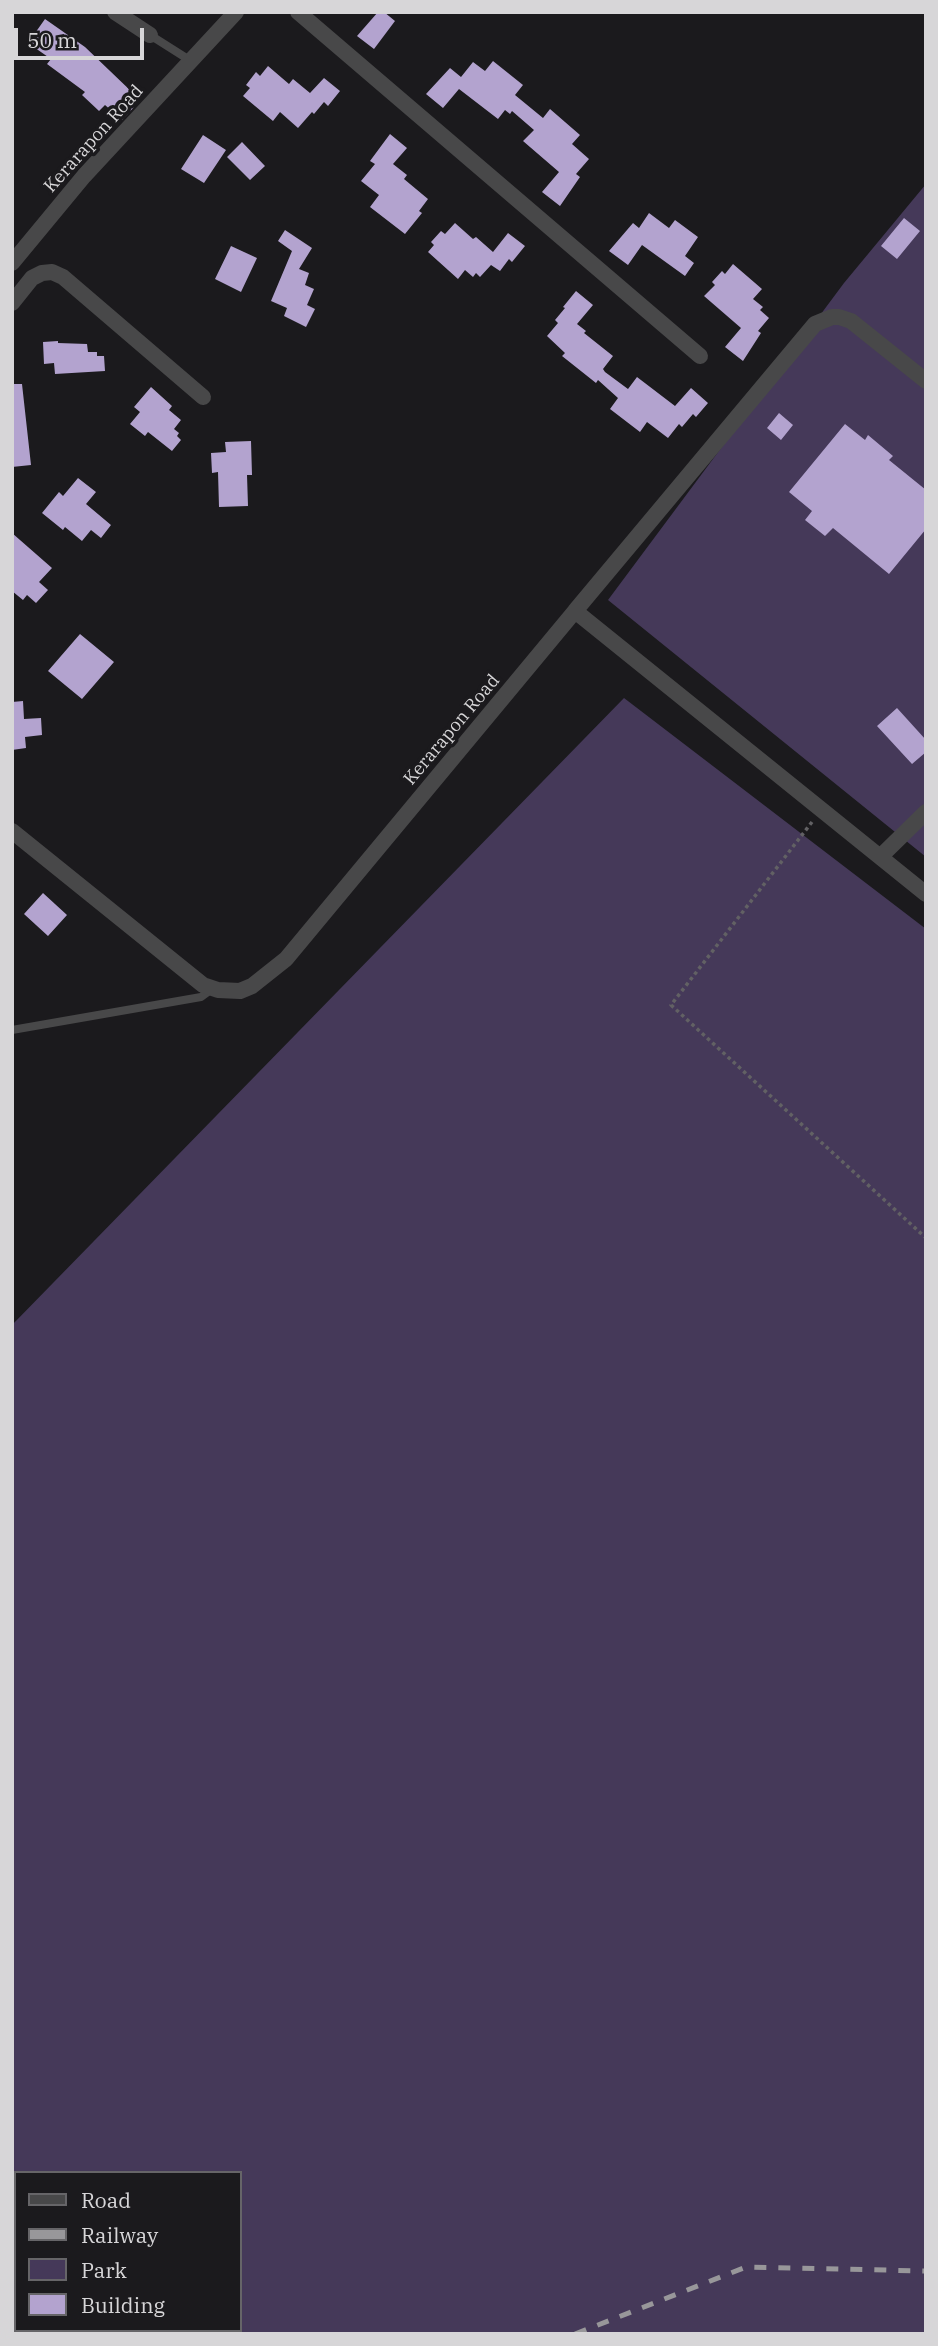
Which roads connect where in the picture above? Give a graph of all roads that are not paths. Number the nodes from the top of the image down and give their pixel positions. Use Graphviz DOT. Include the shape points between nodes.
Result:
graph roads {
  1 [pos="115,12"];
  2 [pos="236,12"];
  3 [pos="298,12"];
  4 [pos="150,35"];
  5 [pos="191,61"];
  6 [pos="12,263"];
  7 [pos="12,303"];
  8 [pos="700,356"];
  9 [pos="926,381"];
  10 [pos="203,397"];
  11 [pos="575,611"];
  12 [pos="926,811"];
  13 [pos="12,831"];
  14 [pos="880,857"];
  15 [pos="926,894"];
  16 [pos="212,989"];
  17 [pos="12,1030"];
  1 -- 4 [label="street"];
  2 -- 5 [label="street, Kerarapon Road"];
  3 -- 8 [label="street"];
  4 -- 5 [label="lane"];
  5 -- 6 [label="street, Kerarapon Road" via="84,176"];
  7 -- 10 [label="street" via="42,272 63,277"];
  9 -- 11 [label="street, Kerarapon Road" via="850,321 832,317 815,324"];
  11 -- 14 [label="street"];
  11 -- 16 [label="street, Kerarapon Road" via="286,959 240,991"];
  12 -- 14 [label="street"];
  13 -- 16 [label="street"];
  14 -- 15 [label="street"];
  16 -- 17 [label="lane" via="201,997"];
}
